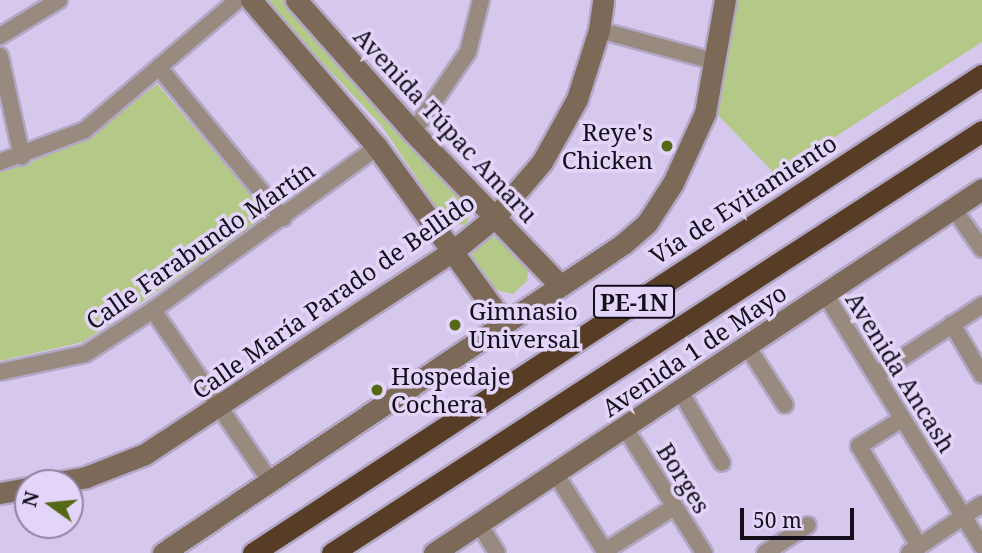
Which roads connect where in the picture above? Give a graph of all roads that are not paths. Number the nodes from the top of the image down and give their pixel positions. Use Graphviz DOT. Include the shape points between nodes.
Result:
graph roads {
  1 [pos="59,0"];
  2 [pos="238,0"];
  3 [pos="251,0"];
  4 [pos="296,0"];
  5 [pos="603,0"];
  6 [pos="725,0"];
  7 [pos="477,4"];
  8 [pos="599,30"];
  9 [pos="0,36"];
  10 [pos="0,56"];
  11 [pos="717,62"];
  12 [pos="161,70"];
  13 [pos="982,75"];
  14 [pos="982,131"];
  15 [pos="413,132"];
  16 [pos="377,147"];
  17 [pos="22,157"];
  18 [pos="0,162"];
  19 [pos="982,189"];
  20 [pos="953,208"];
  21 [pos="495,217"];
  22 [pos="283,218"];
  23 [pos="982,249"];
  24 [pos="453,251"];
  25 [pos="559,284"];
  26 [pos="825,294"];
  27 [pos="982,305"];
  28 [pos="153,310"];
  29 [pos="504,323"];
  30 [pos="952,324"];
  31 [pos="747,346"];
  32 [pos="0,372"];
  33 [pos="876,375"];
  34 [pos="982,375"];
  35 [pos="680,391"];
  36 [pos="785,405"];
  37 [pos="219,408"];
  38 [pos="902,419"];
  39 [pos="625,428"];
  40 [pos="722,463"];
  41 [pos="555,473"];
  42 [pos="84,477"];
  43 [pos="270,481"];
  44 [pos="982,504"];
  45 [pos="674,507"];
  46 [pos="964,517"];
  47 [pos="478,524"];
  48 [pos="808,525"];
  49 [pos="982,546"];
  50 [pos="914,550"];
  51 [pos="606,552"];
  52 [pos="163,553"];
  53 [pos="253,553"];
  54 [pos="332,553"];
  55 [pos="434,553"];
  56 [pos="497,553"];
  57 [pos="704,553"];
  58 [pos="765,553"];
  1 -- 9 [label="street"];
  2 -- 12 [label="street"];
  3 -- 16 [label="street"];
  4 -- 15 [label="street, Avenida Túpac Amaru"];
  5 -- 8 [label="street, Calle María Parado de Bellido"];
  6 -- 11 [label="street"];
  7 -- 15 [label="street" via="468,52"];
  8 -- 11 [label="street"];
  8 -- 21 [label="street, Calle María Parado de Bellido" via="577,99 541,162"];
  10 -- 17 [label="street"];
  11 -- 25 [label="street" via="690,150 647,223"];
  12 -- 17 [label="street" via="85,130"];
  12 -- 22 [label="street"];
  13 -- 53 [label="highway, Vía de Evitamiento / PE-1N"];
  14 -- 54 [label="highway, PE-1N"];
  15 -- 21 [label="street, Avenida Túpac Amaru"];
  16 -- 22 [label="street, Calle Farabundo Martín"];
  16 -- 24 [label="street"];
  17 -- 18 [label="street"];
  19 -- 20 [label="street, Avenida 1 de Mayo"];
  20 -- 23 [label="street"];
  20 -- 26 [label="street, Avenida 1 de Mayo"];
  21 -- 24 [label="street, Calle María Parado de Bellido"];
  21 -- 25 [label="street, Avenida Túpac Amaru"];
  22 -- 28 [label="street, Calle Farabundo Martín"];
  24 -- 29 [label="street"];
  24 -- 37 [label="street, Calle María Parado de Bellido"];
  25 -- 29 [label="street"];
  26 -- 31 [label="street, Avenida 1 de Mayo"];
  26 -- 33 [label="street, Avenida Ancash"];
  27 -- 30 [label="street"];
  28 -- 32 [label="street, Calle Farabundo Martín" via="85,354"];
  28 -- 37 [label="street"];
  29 -- 43 [label="street"];
  30 -- 33 [label="street"];
  30 -- 34 [label="street"];
  31 -- 35 [label="street, Avenida 1 de Mayo"];
  31 -- 36 [label="street"];
  33 -- 38 [label="street, Avenida Ancash"];
  35 -- 39 [label="street, Avenida 1 de Mayo"];
  35 -- 40 [label="street"];
  37 -- 42 [label="street, Calle María Parado de Bellido" via="145,454"];
  37 -- 43 [label="street"];
  38 -- 46 [label="street, Avenida Ancash"];
  38 -- 50 [label="street" via="859,446"];
  39 -- 41 [label="street, Avenida 1 de Mayo"];
  39 -- 45 [label="street, Borges"];
  41 -- 47 [label="street, Avenida 1 de Mayo"];
  41 -- 51 [label="street"];
  43 -- 52 [label="street"];
  44 -- 46 [label="street"];
  45 -- 51 [label="street"];
  45 -- 57 [label="street, Borges"];
  46 -- 49 [label="street, Avenida Ancash"];
  46 -- 50 [label="street"];
  47 -- 55 [label="street, Avenida 1 de Mayo"];
  47 -- 56 [label="street"];
  48 -- 58 [label="street"];
}
